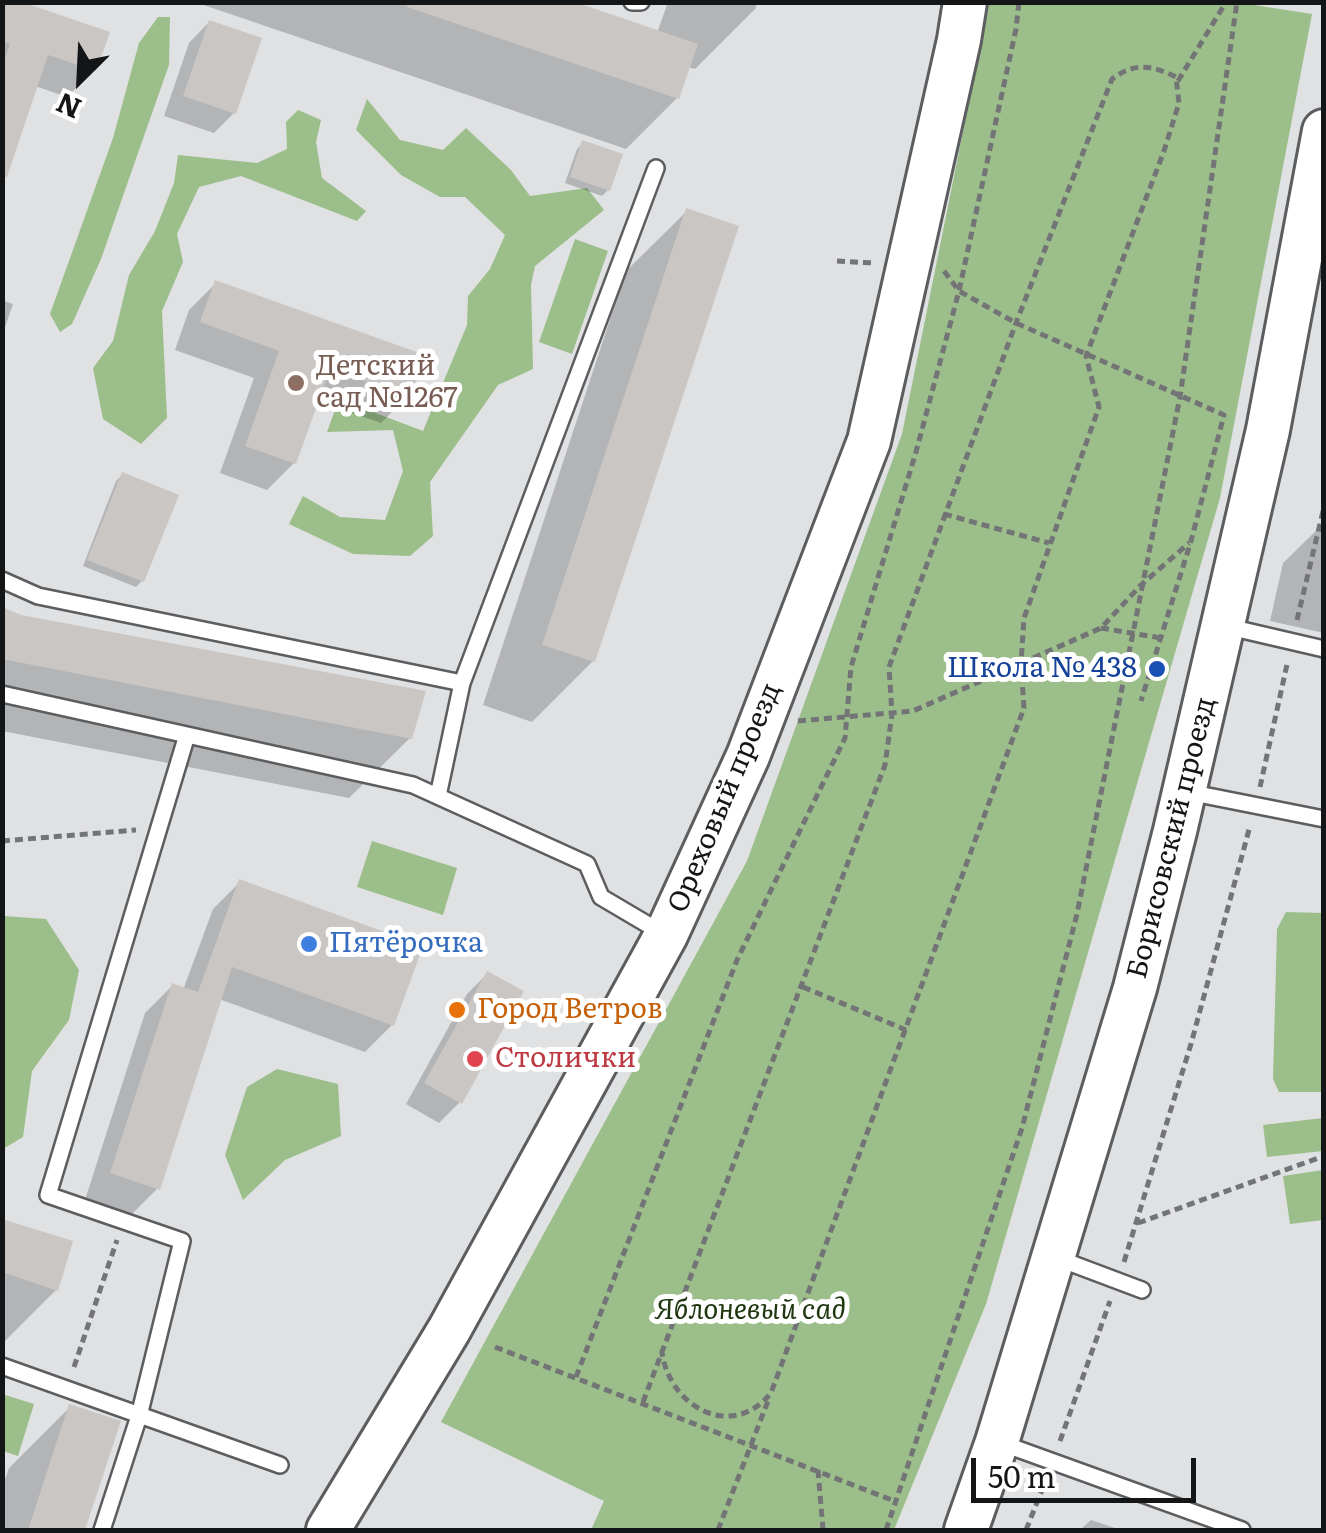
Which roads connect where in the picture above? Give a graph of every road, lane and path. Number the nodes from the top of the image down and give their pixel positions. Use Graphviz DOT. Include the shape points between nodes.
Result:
graph roads {
  1 [pos="632,2"];
  2 [pos="641,2"];
  3 [pos="964,2"];
  4 [pos="1019,2"];
  5 [pos="1226,2"];
  6 [pos="1237,2"];
  7 [pos="1176,83"];
  8 [pos="1324,131"];
  9 [pos="656,168"];
  10 [pos="942,270"];
  11 [pos="959,291"];
  12 [pos="1016,324"];
  13 [pos="1086,356"];
  14 [pos="1180,397"];
  15 [pos="1324,507"];
  16 [pos="944,514"];
  17 [pos="1320,539"];
  18 [pos="1192,541"];
  19 [pos="1049,543"];
  20 [pos="2,580"];
  21 [pos="1140,586"];
  22 [pos="1224,626"];
  23 [pos="1101,628"];
  24 [pos="1132,633"];
  25 [pos="1161,638"];
  26 [pos="1292,641"];
  27 [pos="1324,648"];
  28 [pos="1021,664"];
  29 [pos="462,683"];
  30 [pos="2,694"];
  31 [pos="1140,702"];
  32 [pos="892,714"];
  33 [pos="847,717"];
  34 [pos="790,721"];
  35 [pos="186,735"];
  36 [pos="1184,791"];
  37 [pos="438,796"];
  38 [pos="1256,804"];
  39 [pos="1324,819"];
  40 [pos="159,828"];
  41 [pos="2,841"];
  42 [pos="666,935"];
  43 [pos="803,987"];
  44 [pos="906,1030"];
  45 [pos="1324,1156"];
  46 [pos="124,1221"];
  47 [pos="1138,1224"];
  48 [pos="1053,1256"];
  49 [pos="1117,1280"];
  50 [pos="1142,1290"];
  51 [pos="495,1346"];
  52 [pos="662,1352"];
  53 [pos="5,1367"];
  54 [pos="576,1376"];
  55 [pos="2,1386"];
  56 [pos="66,1389"];
  57 [pos="771,1394"];
  58 [pos="643,1402"];
  59 [pos="139,1416"];
  60 [pos="996,1442"];
  61 [pos="751,1444"];
  62 [pos="1053,1463"];
  63 [pos="280,1464"];
  64 [pos="818,1470"];
  65 [pos="897,1502"];
  66 [pos="102,1530"];
  67 [pos="328,1530"];
  68 [pos="718,1530"];
  69 [pos="823,1530"];
  70 [pos="886,1530"];
  71 [pos="966,1530"];
  72 [pos="1026,1530"];
  73 [pos="1242,1530"];
  1 -- 2 [label="lane"];
  3 -- 42 [label="street, Ореховый проезд" via="869,441 748,756"];
  4 -- 11 [label="path"];
  5 -- 7 [label="path"];
  6 -- 14 [label="path"];
  7 -- 12 [label="path" via="1153,66 1128,67 1112,79"];
  7 -- 13 [label="path" via="1178,103 1164,151"];
  8 -- 22 [label="street, Борисовский проезд"];
  9 -- 29 [label="lane"];
  10 -- 11 [label="path"];
  11 -- 12 [label="path"];
  11 -- 33 [label="path" via="851,667"];
  12 -- 13 [label="path"];
  12 -- 16 [label="path"];
  13 -- 14 [label="path"];
  13 -- 19 [label="path" via="1100,407"];
  14 -- 18 [label="path" via="1224,415"];
  14 -- 21 [label="path"];
  15 -- 17 [label="path"];
  16 -- 19 [label="path"];
  16 -- 32 [label="path" via="888,667"];
  17 -- 26 [label="path"];
  18 -- 21 [label="path"];
  18 -- 25 [label="path"];
  19 -- 28 [label="path" via="1024,618"];
  20 -- 29 [label="lane" via="38,596"];
  21 -- 23 [label="path"];
  21 -- 24 [label="path"];
  22 -- 26 [label="lane"];
  22 -- 36 [label="street, Борисовский проезд"];
  23 -- 24 [label="path"];
  23 -- 28 [label="path"];
  24 -- 25 [label="path"];
  24 -- 65 [label="path" via="1077,914 1028,1105"];
  25 -- 31 [label="path"];
  26 -- 27 [label="lane"];
  26 -- 38 [label="path"];
  28 -- 32 [label="path"];
  28 -- 44 [label="path" via="1024,708"];
  29 -- 37 [label="lane"];
  30 -- 35 [label="lane"];
  32 -- 33 [label="path"];
  32 -- 43 [label="path" via="885,765"];
  33 -- 34 [label="path"];
  33 -- 54 [label="path" via="845,738 737,960"];
  35 -- 37 [label="lane" via="413,784"];
  35 -- 40 [label="lane"];
  36 -- 38 [label="lane"];
  36 -- 48 [label="street, Борисовский проезд" via="1134,988"];
  37 -- 42 [label="lane" via="586,864 601,897"];
  38 -- 39 [label="lane"];
  38 -- 47 [label="path"];
  40 -- 41 [label="path"];
  40 -- 46 [label="lane" via="48,1195"];
  42 -- 67 [label="street, Ореховый проезд" via="449,1330"];
  43 -- 44 [label="path"];
  43 -- 52 [label="path"];
  44 -- 57 [label="path"];
  45 -- 47 [label="path"];
  46 -- 56 [label="path"];
  46 -- 59 [label="lane" via="182,1241"];
  47 -- 49 [label="path"];
  48 -- 49 [label="lane"];
  48 -- 60 [label="street, Борисовский проезд"];
  49 -- 50 [label="lane"];
  49 -- 62 [label="path"];
  51 -- 54 [label="path"];
  52 -- 57 [label="path" via="670,1382 702,1411 748,1411"];
  52 -- 58 [label="path"];
  53 -- 55 [label="lane"];
  53 -- 56 [label="lane"];
  54 -- 58 [label="path"];
  56 -- 59 [label="lane"];
  57 -- 61 [label="path"];
  58 -- 61 [label="path"];
  59 -- 63 [label="lane"];
  59 -- 66 [label="lane"];
  60 -- 62 [label="lane"];
  60 -- 71 [label="street, Борисовский проезд"];
  61 -- 64 [label="path"];
  61 -- 68 [label="path"];
  62 -- 72 [label="path"];
  62 -- 73 [label="lane"];
  64 -- 65 [label="path"];
  64 -- 69 [label="path"];
  65 -- 70 [label="path"];
}
